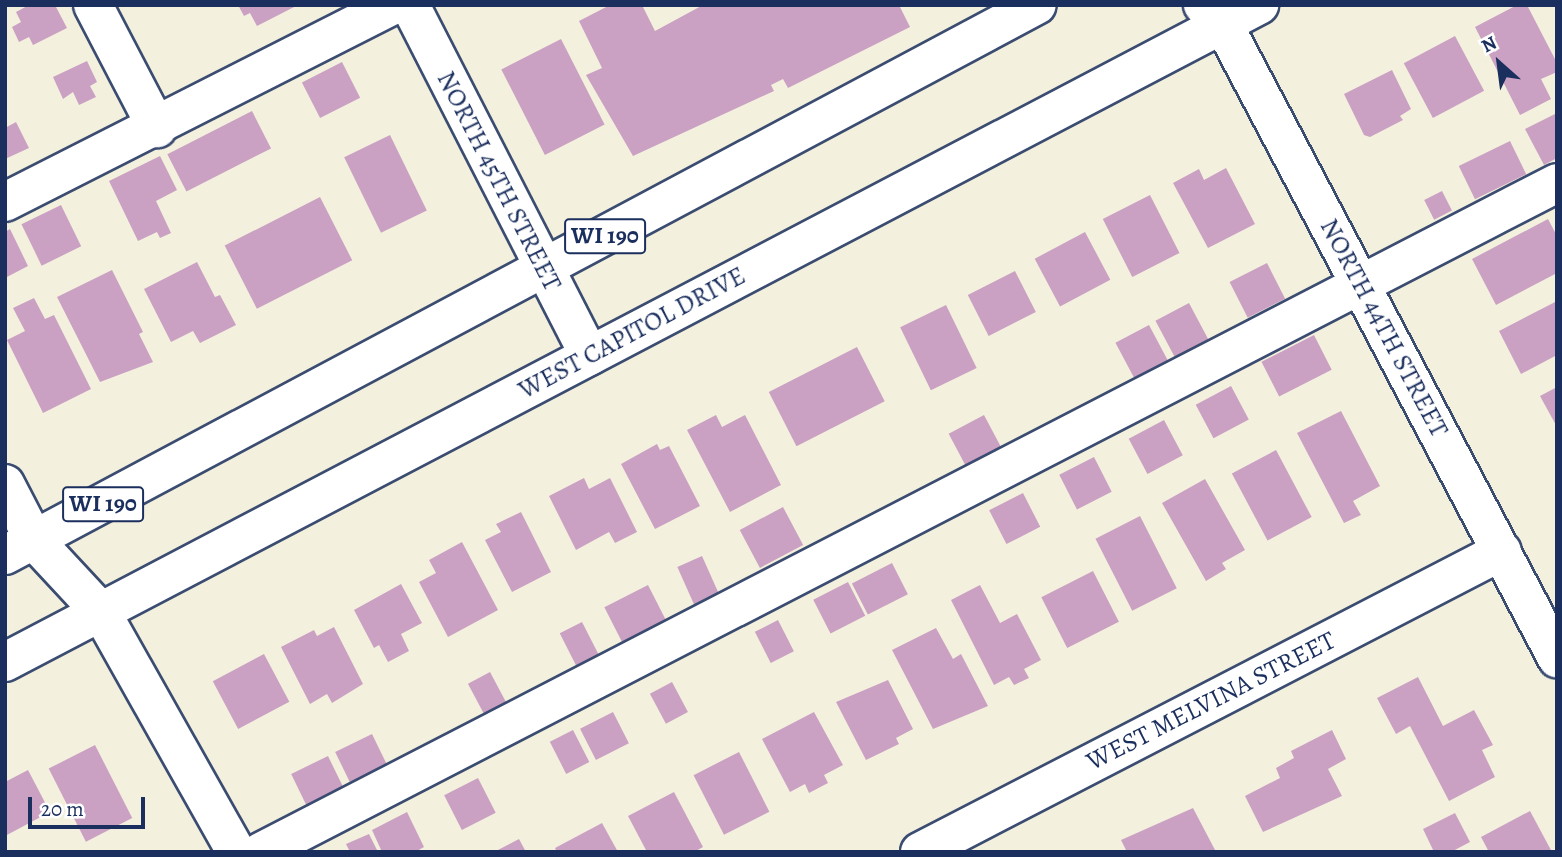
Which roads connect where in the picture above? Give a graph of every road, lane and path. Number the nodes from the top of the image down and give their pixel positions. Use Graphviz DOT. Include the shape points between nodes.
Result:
graph roads {
  1 [pos="93,5"];
  2 [pos="394,5"];
  3 [pos="410,5"];
  4 [pos="1037,5"];
  5 [pos="1259,5"];
  6 [pos="1213,15"];
  7 [pos="157,128"];
  8 [pos="1557,183"];
  9 [pos="5,202"];
  10 [pos="544,269"];
  11 [pos="1360,282"];
  12 [pos="590,356"];
  13 [pos="5,484"];
  14 [pos="20,548"];
  15 [pos="1502,551"];
  16 [pos="101,612"];
  17 [pos="1557,658"];
  18 [pos="5,662"];
  19 [pos="236,852"];
  20 [pos="261,852"];
  21 [pos="920,852"];
  1 -- 7 [label="main road"];
  2 -- 7 [label="main road"];
  3 -- 10 [label="main road, NORTH 45TH STREET"];
  4 -- 10 [label="main road, WI 190"];
  5 -- 6 [label="main road, WEST CAPITOL DRIVE"];
  6 -- 11 [label="main road, NORTH 44TH STREET"];
  6 -- 12 [label="main road, WEST CAPITOL DRIVE"];
  7 -- 9 [label="main road"];
  8 -- 11 [label="main road"];
  10 -- 12 [label="main road, NORTH 45TH STREET"];
  10 -- 14 [label="main road, WI 190"];
  11 -- 15 [label="main road, NORTH 44TH STREET"];
  11 -- 20 [label="main road"];
  12 -- 16 [label="main road, WEST CAPITOL DRIVE"];
  13 -- 14 [label="main road"];
  14 -- 16 [label="main road"];
  15 -- 17 [label="main road, NORTH 44TH STREET"];
  15 -- 21 [label="main road, WEST MELVINA STREET"];
  16 -- 18 [label="main road, WEST CAPITOL DRIVE"];
  16 -- 19 [label="main road"];
}
